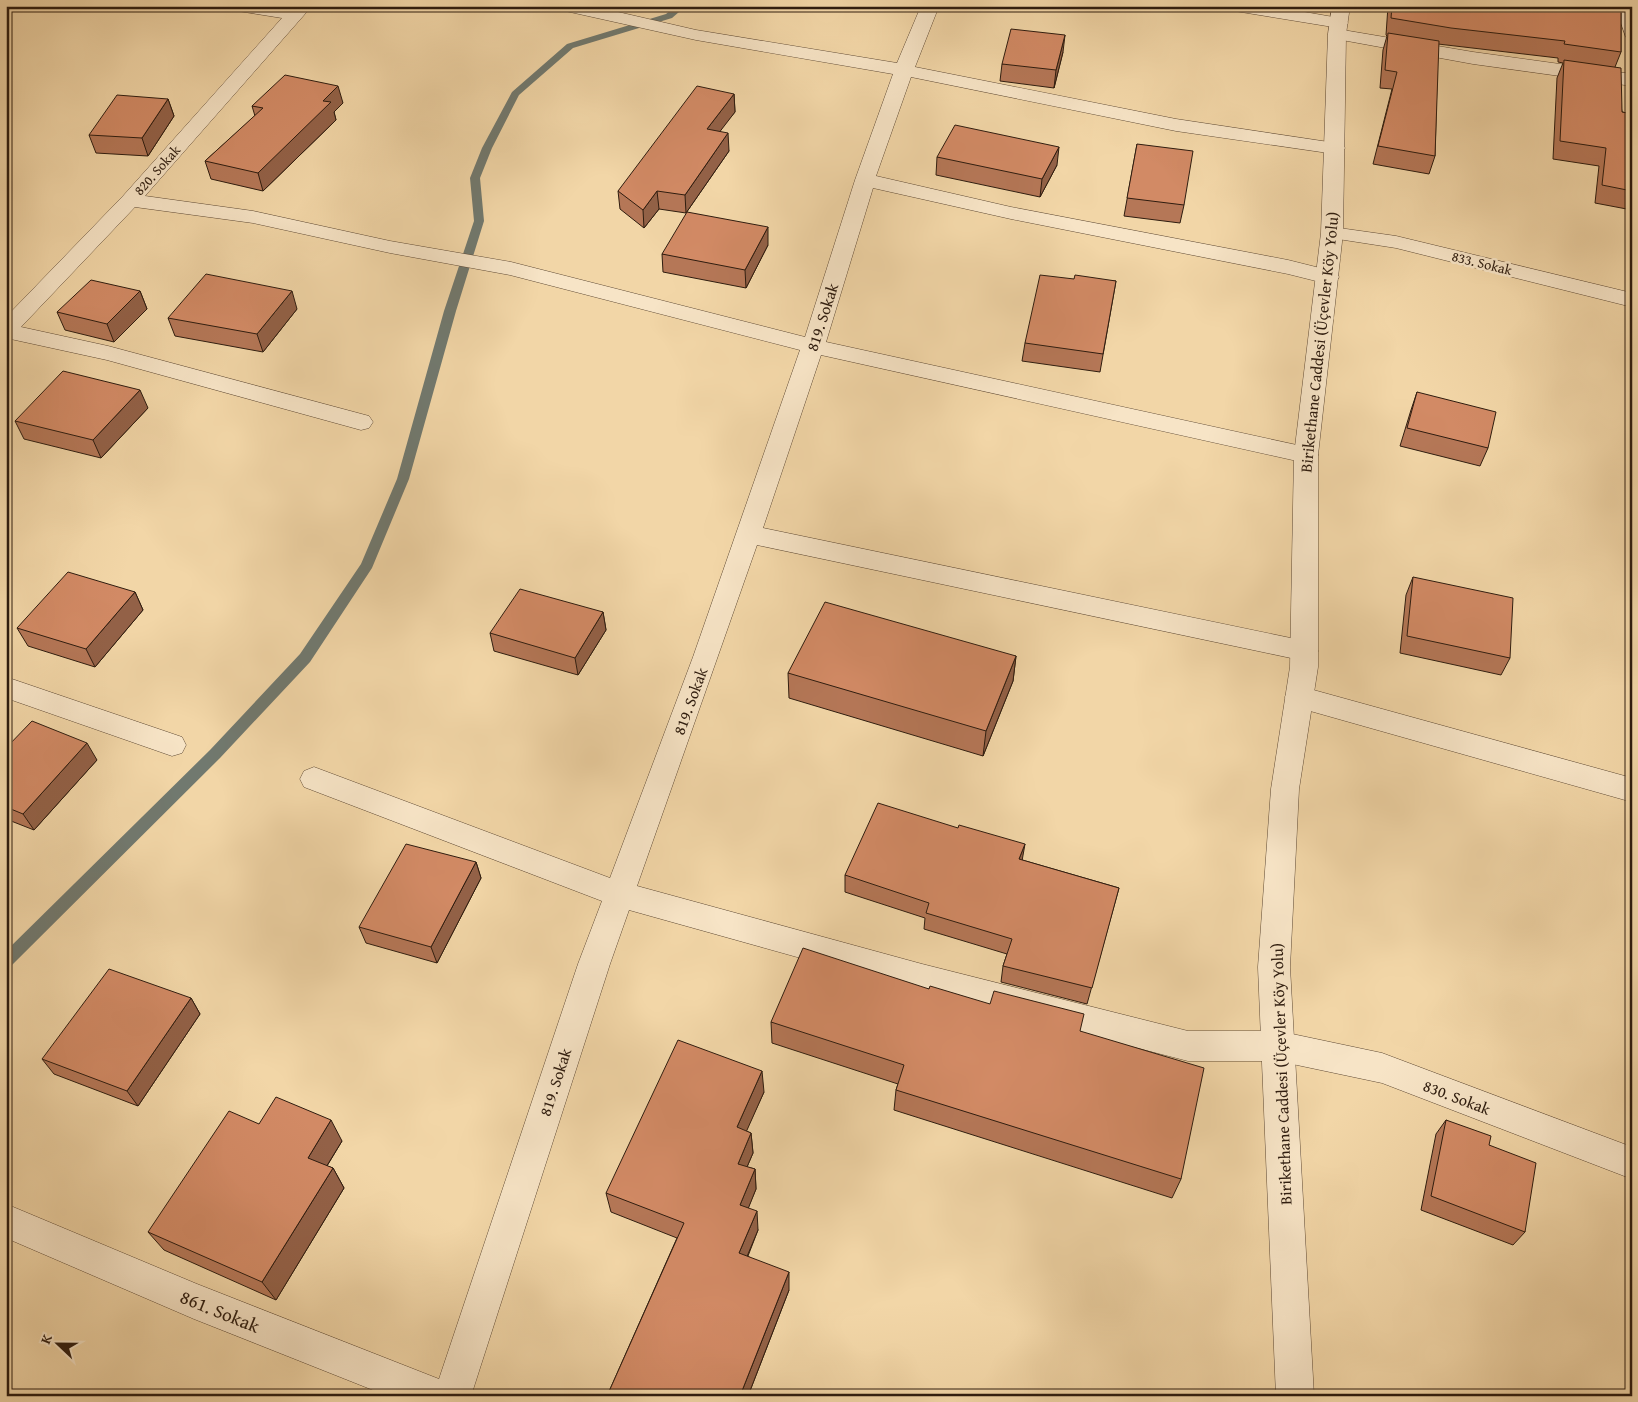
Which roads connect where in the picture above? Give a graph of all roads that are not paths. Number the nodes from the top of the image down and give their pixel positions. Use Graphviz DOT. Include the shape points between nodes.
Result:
graph roads {
  1 [pos="238,6"];
  2 [pos="567,6"];
  3 [pos="930,6"];
  4 [pos="1235,6"];
  5 [pos="1624,6"];
  6 [pos="299,11"];
  7 [pos="1339,21"];
  8 [pos="1632,33"];
  9 [pos="904,70"];
  10 [pos="1632,80"];
  11 [pos="1335,148"];
  12 [pos="866,180"];
  13 [pos="130,200"];
  14 [pos="1332,233"];
  15 [pos="1328,277"];
  16 [pos="1632,300"];
  17 [pos="6,330"];
  18 [pos="812,346"];
  19 [pos="361,422"];
  20 [pos="1306,454"];
  21 [pos="748,534"];
  22 [pos="1305,651"];
  23 [pos="6,687"];
  24 [pos="1300,698"];
  25 [pos="172,744"];
  26 [pos="314,779"];
  27 [pos="1632,790"];
  28 [pos="619,894"];
  29 [pos="1278,1046"];
  30 [pos="1632,1163"];
  31 [pos="6,1221"];
  32 [pos="435,1396"];
  33 [pos="452,1396"];
  34 [pos="1295,1396"];
  1 -- 6 [label="street"];
  2 -- 9 [label="street" via="696,35"];
  3 -- 9 [label="street, 819. Sokak"];
  4 -- 7 [label="street"];
  5 -- 8 [label="street"];
  6 -- 13 [label="street, 820. Sokak"];
  7 -- 10 [label="street" via="1474,58"];
  7 -- 11 [label="street, Birikethane Caddesi (Üçevler Köy Yolu)"];
  9 -- 11 [label="street" via="1176,125"];
  9 -- 12 [label="street, 819. Sokak"];
  11 -- 14 [label="street, Birikethane Caddesi (Üçevler Köy Yolu)"];
  12 -- 15 [label="street" via="1011,213"];
  12 -- 18 [label="street, 819. Sokak"];
  13 -- 17 [label="street, 820. Sokak"];
  13 -- 18 [label="street" via="252,217 511,269"];
  14 -- 15 [label="street, Birikethane Caddesi (Üçevler Köy Yolu)"];
  14 -- 16 [label="street, 833. Sokak" via="1396,242"];
  15 -- 20 [label="street, Birikethane Caddesi (Üçevler Köy Yolu)"];
  17 -- 19 [label="street" via="108,353"];
  18 -- 20 [label="street"];
  18 -- 21 [label="street, 819. Sokak"];
  20 -- 22 [label="street, Birikethane Caddesi (Üçevler Köy Yolu)"];
  21 -- 22 [label="street"];
  21 -- 28 [label="street, 819. Sokak"];
  22 -- 24 [label="street, Birikethane Caddesi (Üçevler Köy Yolu)"];
  23 -- 25 [label="street"];
  24 -- 27 [label="street"];
  24 -- 29 [label="street, Birikethane Caddesi (Üçevler Köy Yolu)" via="1285,789 1274,967"];
  26 -- 28 [label="street, 830. Sokak"];
  28 -- 29 [label="street, 830. Sokak" via="922,978 1188,1046"];
  28 -- 33 [label="street, 819. Sokak"];
  29 -- 30 [label="street, 830. Sokak" via="1382,1068"];
  29 -- 34 [label="street, Birikethane Caddesi (Üçevler Köy Yolu)"];
  31 -- 32 [label="street, 861. Sokak" via="194,1301"];
}
